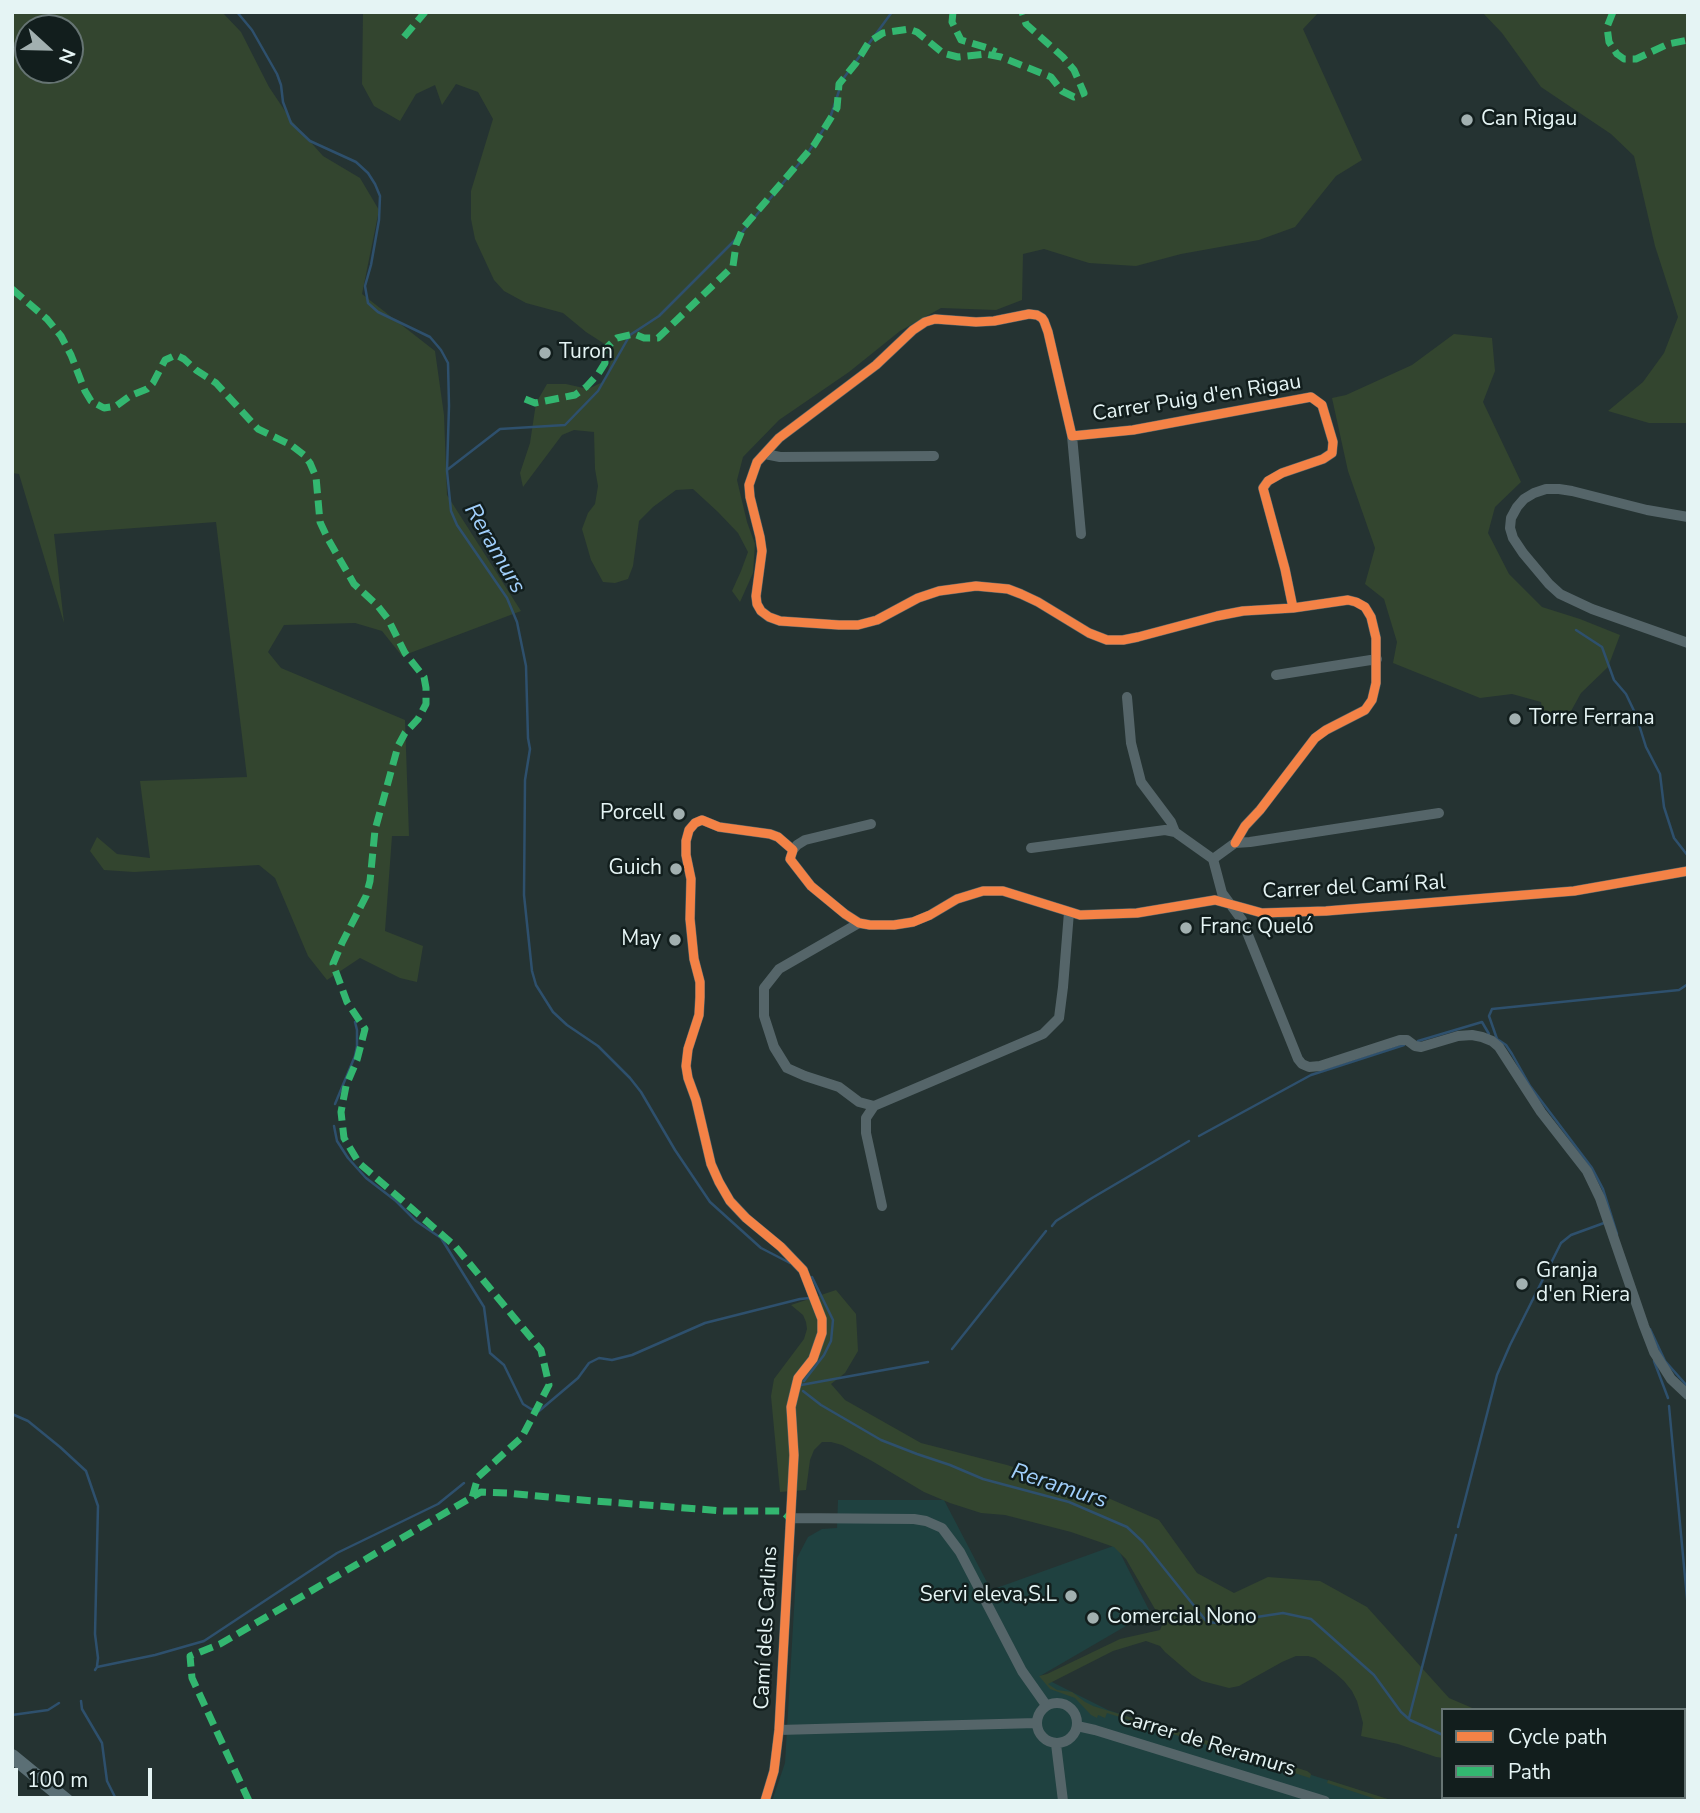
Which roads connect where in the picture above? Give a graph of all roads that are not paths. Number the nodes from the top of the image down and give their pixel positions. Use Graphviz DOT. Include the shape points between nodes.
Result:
graph roads {
  1 [pos="1072,436"];
  2 [pos="765,454"];
  3 [pos="934,456"];
  4 [pos="1688,517"];
  5 [pos="1081,534"];
  6 [pos="1293,608"];
  7 [pos="1688,643"];
  8 [pos="1377,659"];
  9 [pos="1276,676"];
  10 [pos="1127,697"];
  11 [pos="1439,813"];
  12 [pos="871,824"];
  13 [pos="1175,832"];
  14 [pos="1235,843"];
  15 [pos="1031,848"];
  16 [pos="793,850"];
  17 [pos="1213,859"];
  18 [pos="1688,871"];
  19 [pos="1231,904"];
  20 [pos="1069,912"];
  21 [pos="859,923"];
  22 [pos="874,1106"];
  23 [pos="882,1206"];
  24 [pos="1688,1395"];
  25 [pos="790,1518"];
  26 [pos="1046,1705"];
  27 [pos="1036,1723"];
  28 [pos="1077,1726"];
  29 [pos="779,1730"];
  30 [pos="1056,1744"];
  31 [pos="12,1756"];
  32 [pos="66,1801"];
  33 [pos="765,1801"];
  34 [pos="1063,1801"];
  35 [pos="1325,1801"];
  1 -- 2 [label="street, Carrer Puig d'en Rigau" via="1042,318 1030,314 976,323 935,319 913,330"];
  1 -- 5 [label="street, Carrer Puig d'en Rigau"];
  1 -- 6 [label="street, Carrer Puig d'en Rigau" via="1133,430 1311,397 1322,405 1332,453 1282,473 1263,488"];
  2 -- 3 [label="street"];
  2 -- 6 [label="street, Carrer Puig d'en Rigau" via="749,485 762,551 756,596 761,611 780,621 859,625 918,598 976,586 1008,589 1098,638 1123,640 1243,611"];
  4 -- 7 [label="street" via="1546,489 1524,499 1510,528 1523,553 1560,594"];
  6 -- 8 [label="street" via="1356,601 1371,617"];
  8 -- 9 [label="street"];
  8 -- 14 [label="street" via="1372,700 1365,710 1315,738"];
  10 -- 13 [label="street" via="1131,743 1141,782"];
  11 -- 14 [label="street"];
  12 -- 16 [label="street" via="806,840"];
  13 -- 15 [label="street"];
  13 -- 17 [label="street"];
  14 -- 17 [label="street"];
  16 -- 21 [label="street" via="790,859 811,886"];
  16 -- 25 [label="street, Camí dels Carlins" via="770,834 702,820 689,830 686,841 690,919 700,982 699,1015 686,1066 711,1164 730,1200 803,1270 822,1319 813,1359 798,1378 791,1408"];
  17 -- 19 [label="street" via="1222,892"];
  18 -- 19 [label="street, Carrer del Camí Ral" via="1574,891 1326,911 1262,913"];
  19 -- 20 [label="street, Carrer del Camí Ral" via="1215,900 1109,915"];
  19 -- 24 [label="street" via="1242,920 1302,1065 1320,1066 1400,1040 1421,1047 1472,1035 1499,1047 1522,1086 1587,1171 1654,1352"];
  20 -- 21 [label="street, Carrer del Camí Ral" via="1003,891 983,891 913,922"];
  20 -- 22 [label="street" via="1059,1018 1043,1034"];
  21 -- 22 [label="street" via="779,969 765,988 764,1016 774,1047 788,1068"];
  22 -- 23 [label="street" via="866,1118 866,1133"];
  25 -- 26 [label="street" via="914,1518 942,1528"];
  25 -- 29 [label="street, Camí dels Carlins"];
  26 -- 27 [label="street"];
  26 -- 28 [label="street" via="1062,1703 1072,1709"];
  27 -- 29 [label="street"];
  27 -- 30 [label="street" via="1044,1739"];
  28 -- 30 [label="street" via="1071,1738"];
  28 -- 35 [label="street, Carrer de Reramurs"];
  29 -- 33 [label="street, Camí dels Carlins"];
  30 -- 34 [label="street"];
  31 -- 32 [label="street"];
}
